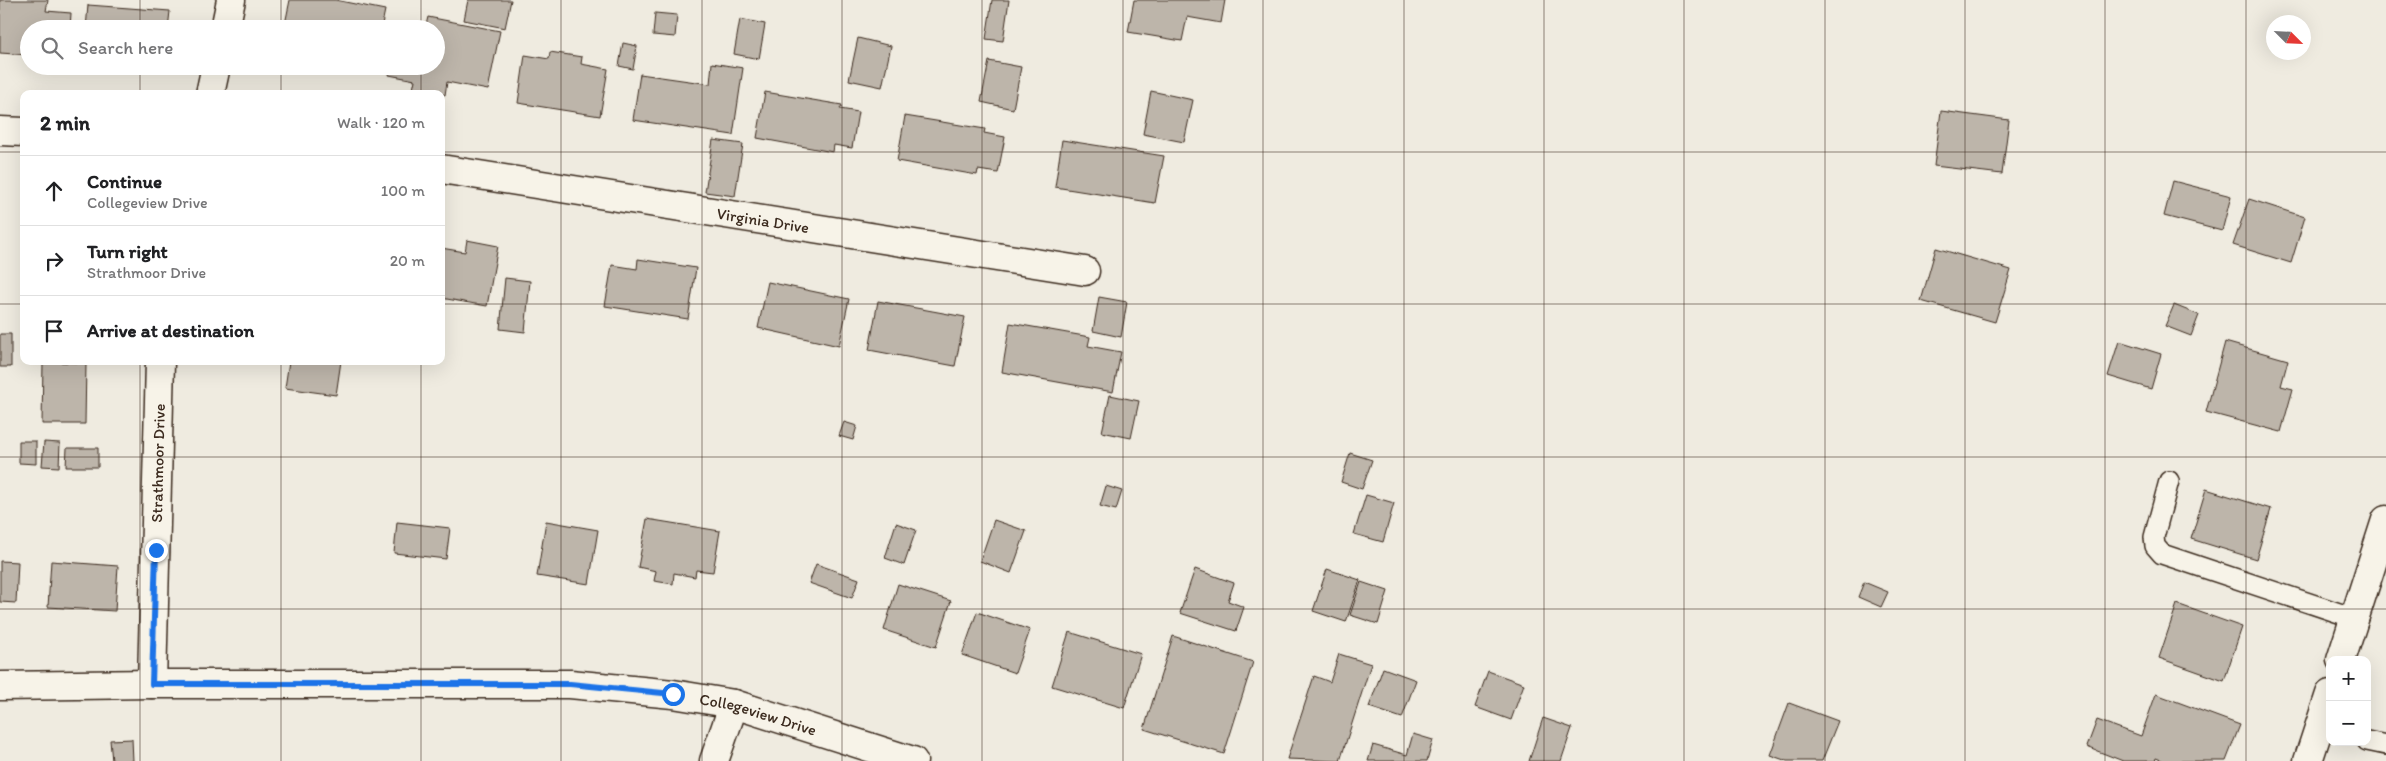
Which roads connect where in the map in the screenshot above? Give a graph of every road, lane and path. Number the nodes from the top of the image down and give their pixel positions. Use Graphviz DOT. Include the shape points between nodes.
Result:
graph roads {
  1 [pos="231,0"];
  2 [pos="227,20"];
  3 [pos="214,75"];
  4 [pos="211,90"];
  5 [pos="0,132"];
  6 [pos="20,132"];
  7 [pos="445,170"];
  8 [pos="1085,271"];
  9 [pos="160,365"];
  10 [pos="2169,480"];
  11 [pos="2386,520"];
  12 [pos="2354,618"];
  13 [pos="2342,656"];
  14 [pos="152,684"];
  15 [pos="0,686"];
  16 [pos="2329,701"];
  17 [pos="734,704"];
  18 [pos="2324,733"];
  19 [pos="2371,743"];
  20 [pos="2386,745"];
  21 [pos="714,761"];
  22 [pos="913,761"];
  23 [pos="2308,761"];
  1 -- 2 [label="street"];
  3 -- 4 [label="street"];
  5 -- 6 [label="street"];
  7 -- 8 [label="street, Virginia Drive"];
  9 -- 14 [label="street, Strathmoor Drive"];
  10 -- 12 [label="lane" via="2154,537 2155,546 2162,554"];
  11 -- 12 [label="street"];
  12 -- 13 [label="street"];
  14 -- 15 [label="street, Collegeview Drive"];
  14 -- 17 [label="street, Collegeview Drive" via="570,684 673,694"];
  16 -- 18 [label="street"];
  17 -- 21 [label="street"];
  17 -- 22 [label="street, Collegeview Drive"];
  18 -- 23 [label="street"];
  19 -- 20 [label="lane"];
}
